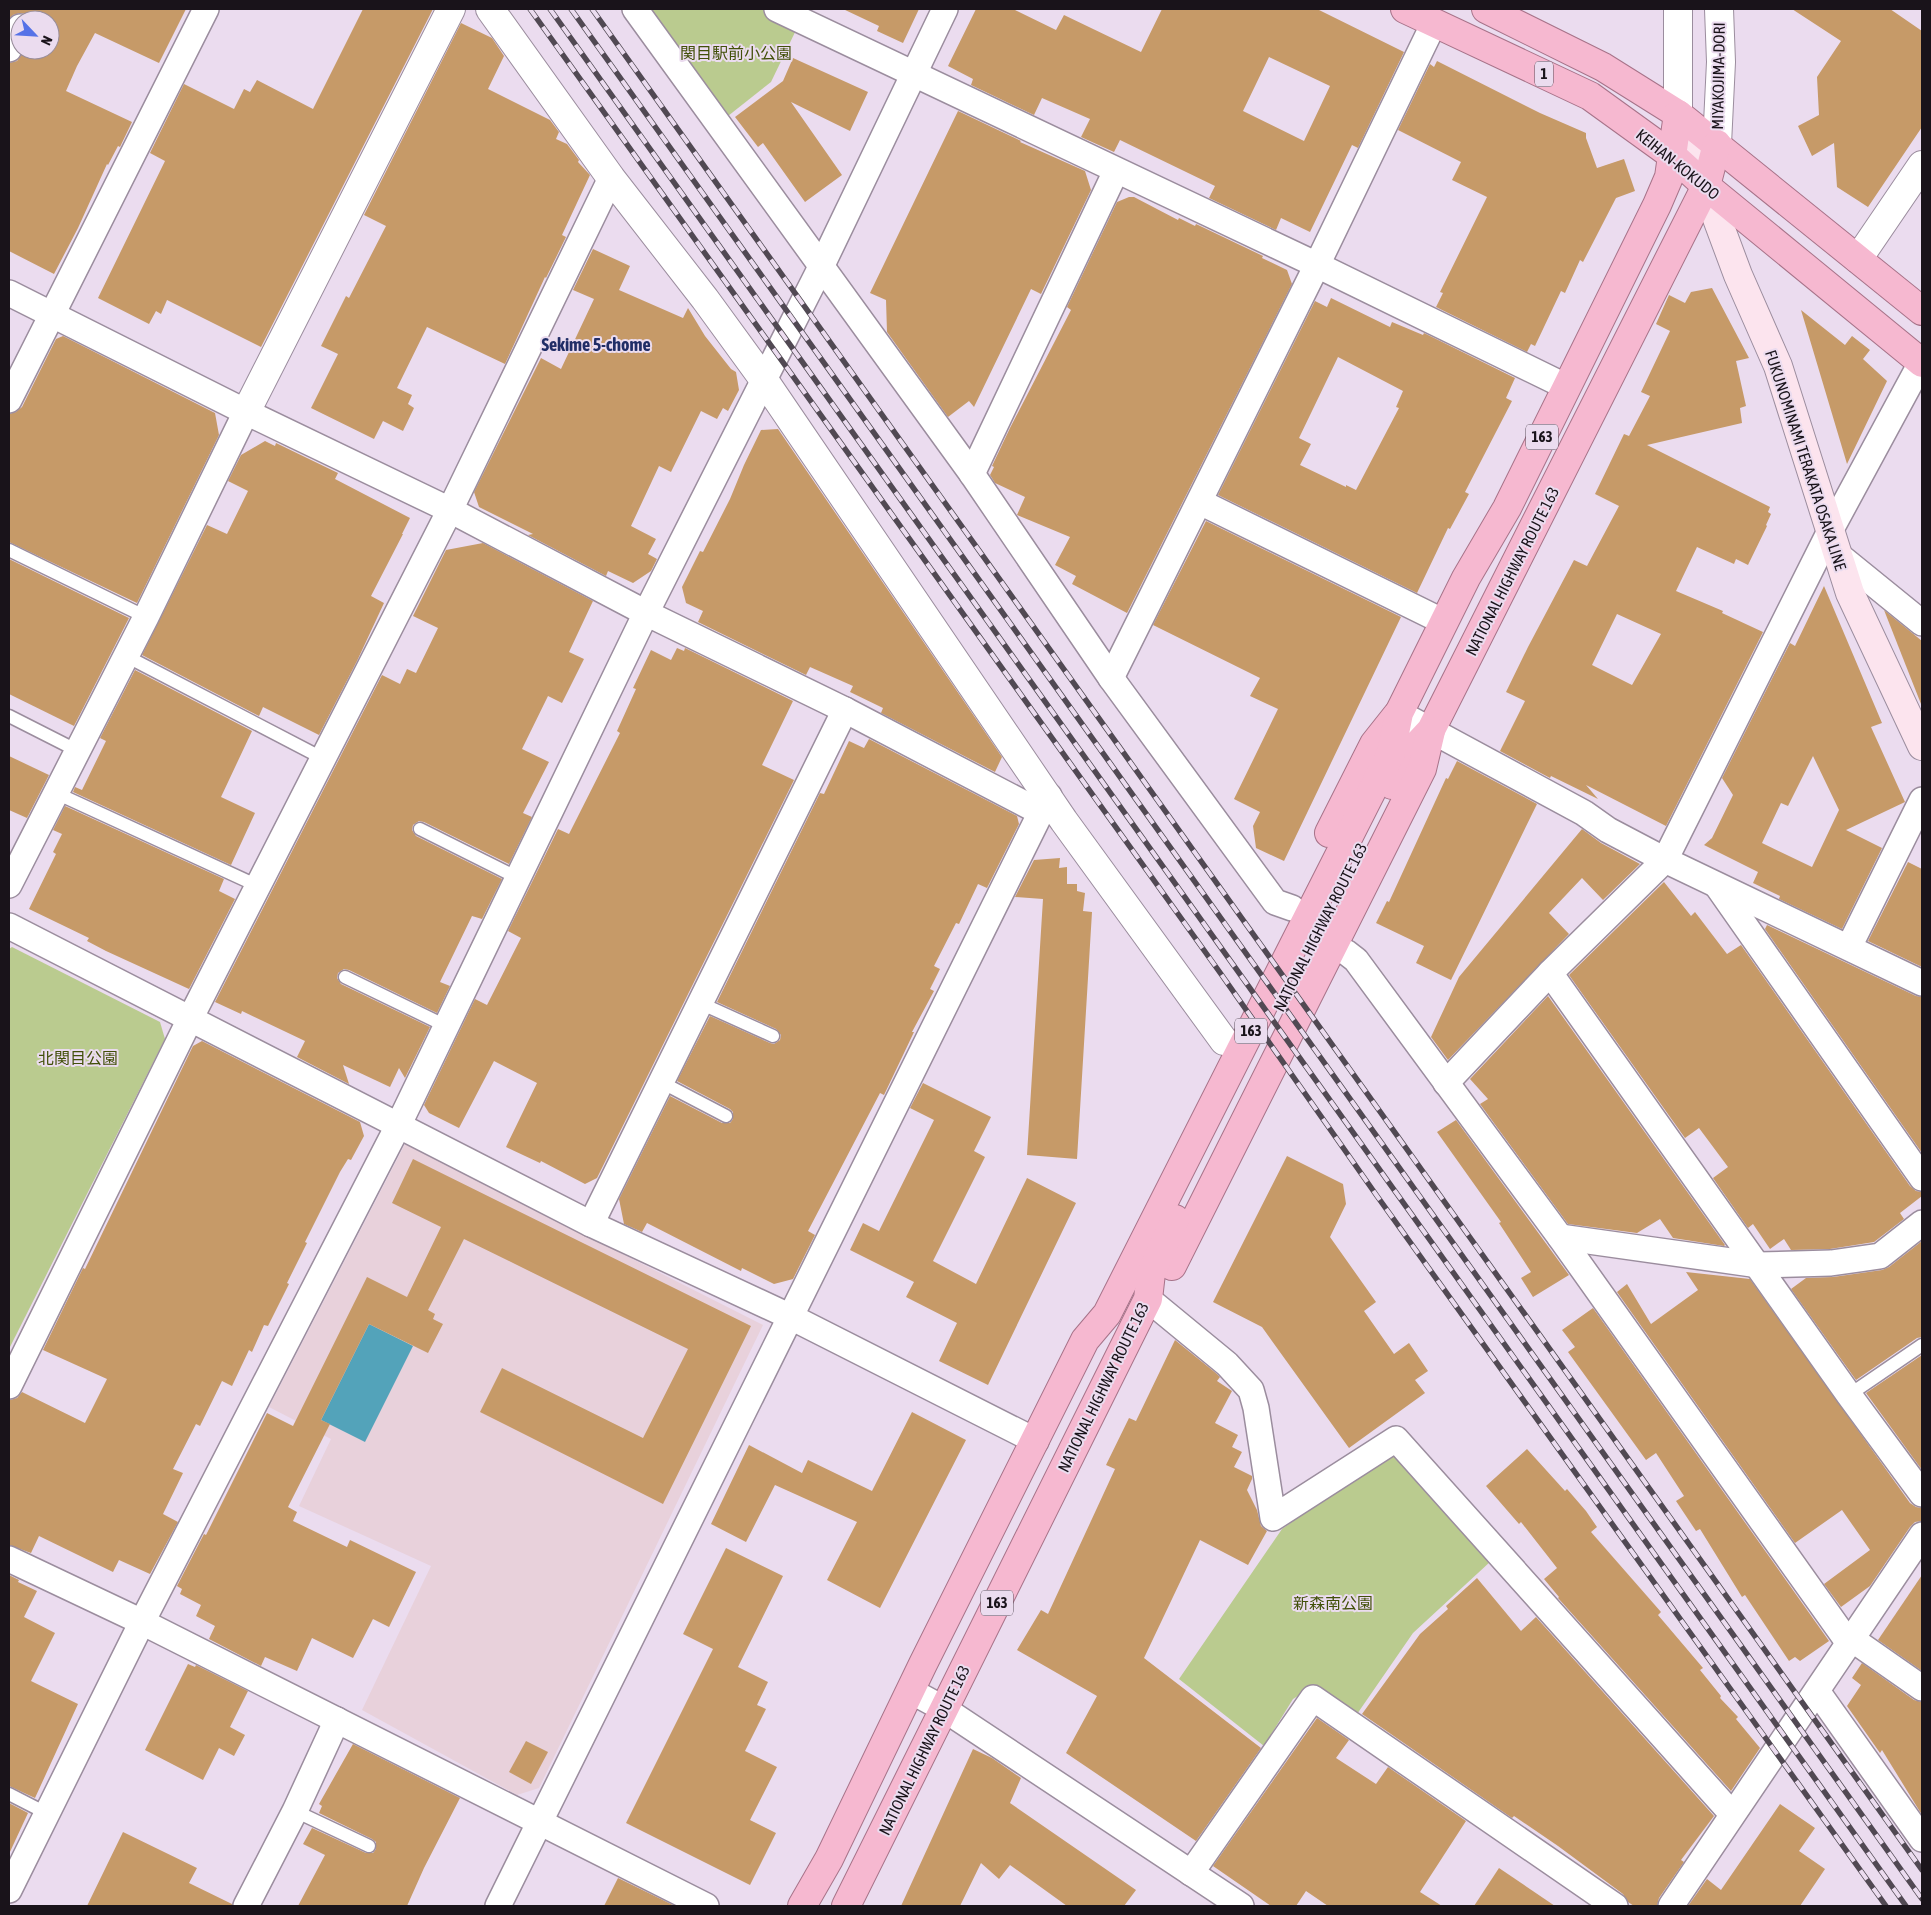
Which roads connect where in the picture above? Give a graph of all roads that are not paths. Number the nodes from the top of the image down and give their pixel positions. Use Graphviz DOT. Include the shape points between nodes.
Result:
graph roads {
  1 [pos="206,9"];
  2 [pos="452,9"];
  3 [pos="490,9"];
  4 [pos="635,9"];
  5 [pos="777,9"];
  6 [pos="945,9"];
  7 [pos="1405,9"];
  8 [pos="1486,9"];
  9 [pos="1678,9"];
  10 [pos="1720,9"];
  11 [pos="1434,23"];
  12 [pos="912,74"];
  13 [pos="1678,114"];
  14 [pos="1717,144"];
  15 [pos="1673,156"];
  16 [pos="1922,164"];
  17 [pos="1116,171"];
  18 [pos="611,178"];
  19 [pos="1706,186"];
  20 [pos="1858,259"];
  21 [pos="822,265"];
  22 [pos="1317,265"];
  23 [pos="9,293"];
  24 [pos="1922,311"];
  25 [pos="51,315"];
  26 [pos="1922,363"];
  27 [pos="764,380"];
  28 [pos="1567,387"];
  29 [pos="9,400"];
  30 [pos="246,412"];
  31 [pos="972,474"];
  32 [pos="1200,502"];
  33 [pos="450,510"];
  34 [pos="1834,542"];
  35 [pos="9,550"];
  36 [pos="646,613"];
  37 [pos="146,617"];
  38 [pos="1444,622"];
  39 [pos="1922,623"];
  40 [pos="126,656"];
  41 [pos="1111,678"];
  42 [pos="845,710"];
  43 [pos="1399,713"];
  44 [pos="9,716"];
  45 [pos="1431,730"];
  46 [pos="1922,746"];
  47 [pos="78,751"];
  48 [pos="324,758"];
  49 [pos="56,794"];
  50 [pos="1922,800"];
  51 [pos="1045,805"];
  52 [pos="420,829"];
  53 [pos="1666,860"];
  54 [pos="518,878"];
  55 [pos="9,884"];
  56 [pos="258,886"];
  57 [pos="1718,887"];
  58 [pos="1292,908"];
  59 [pos="9,926"];
  60 [pos="1332,945"];
  61 [pos="1849,947"];
  62 [pos="1550,973"];
  63 [pos="345,977"];
  64 [pos="1922,983"];
  65 [pos="700,1003"];
  66 [pos="190,1019"];
  67 [pos="446,1026"];
  68 [pos="773,1036"];
  69 [pos="1224,1041"];
  70 [pos="661,1082"];
  71 [pos="1446,1083"];
  72 [pos="726,1116"];
  73 [pos="399,1124"];
  74 [pos="1922,1178"];
  75 [pos="1922,1223"];
  76 [pos="591,1224"];
  77 [pos="1560,1238"];
  78 [pos="1759,1265"];
  79 [pos="1148,1299"];
  80 [pos="791,1318"];
  81 [pos="1086,1340"];
  82 [pos="1922,1345"];
  83 [pos="9,1386"];
  84 [pos="1849,1395"];
  85 [pos="1036,1441"];
  86 [pos="1922,1494"];
  87 [pos="1922,1536"];
  88 [pos="9,1559"];
  89 [pos="142,1622"];
  90 [pos="1848,1642"];
  91 [pos="1922,1688"];
  92 [pos="910,1691"];
  93 [pos="1817,1691"];
  94 [pos="944,1709"];
  95 [pos="337,1720"];
  96 [pos="9,1794"];
  97 [pos="295,1811"];
  98 [pos="48,1814"];
  99 [pos="1732,1814"];
  100 [pos="540,1824"];
  101 [pos="1922,1838"];
  102 [pos="369,1846"];
  103 [pos="1191,1873"];
  104 [pos="9,1890"];
  105 [pos="246,1906"];
  106 [pos="498,1906"];
  107 [pos="706,1906"];
  108 [pos="802,1906"];
  109 [pos="846,1906"];
  110 [pos="1241,1906"];
  111 [pos="1615,1906"];
  112 [pos="1671,1906"];
  1 -- 25 [label="street"];
  2 -- 30 [label="street"];
  3 -- 18 [label="street"];
  4 -- 21 [label="street"];
  5 -- 12 [label="street"];
  6 -- 12 [label="street"];
  7 -- 11 [label="highway, KEIHAN-KOKUDO / 1"];
  8 -- 13 [label="highway, 1" via="1602,67"];
  9 -- 13 [label="street"];
  10 -- 14 [label="street, MIYAKOJIMA-DORI"];
  11 -- 15 [label="highway, KEIHAN-KOKUDO / 1" via="1590,96"];
  11 -- 22 [label="street"];
  12 -- 17 [label="street"];
  12 -- 21 [label="street"];
  13 -- 14 [label="highway, 1"];
  13 -- 15 [label="highway, 163"];
  13 -- 19 [label="main road, FUKUNOMINAMI TERAKATA OSAKA LINE"];
  14 -- 19 [label="highway, NATIONAL HIGHWAY ROUTE 163 / 163"];
  14 -- 20 [label="highway, 1"];
  15 -- 19 [label="highway, KEIHAN-KOKUDO / 1"];
  15 -- 28 [label="highway, NATIONAL HIGHWAY ROUTE 163 / 163" via="1658,206"];
  16 -- 20 [label="street"];
  17 -- 22 [label="street"];
  17 -- 31 [label="street"];
  18 -- 27 [label="street"];
  18 -- 33 [label="street"];
  19 -- 26 [label="highway, KEIHAN-KOKUDO / 1"];
  19 -- 34 [label="main road, FUKUNOMINAMI TERAKATA OSAKA LINE" via="1738,275 1778,366"];
  19 -- 45 [label="highway, NATIONAL HIGHWAY ROUTE 163 / 163"];
  20 -- 24 [label="highway, 1"];
  21 -- 27 [label="street"];
  21 -- 31 [label="street"];
  22 -- 28 [label="street"];
  22 -- 32 [label="street"];
  23 -- 25 [label="street"];
  25 -- 29 [label="street"];
  25 -- 30 [label="street"];
  26 -- 34 [label="street"];
  27 -- 36 [label="street"];
  27 -- 51 [label="street"];
  28 -- 38 [label="highway, NATIONAL HIGHWAY ROUTE 163 / 163" via="1507,508"];
  30 -- 33 [label="street"];
  30 -- 37 [label="street"];
  31 -- 41 [label="street"];
  32 -- 38 [label="street"];
  32 -- 41 [label="street"];
  33 -- 36 [label="street"];
  33 -- 48 [label="street"];
  34 -- 39 [label="street"];
  34 -- 46 [label="main road, FUKUNOMINAMI TERAKATA OSAKA LINE" via="1850,593"];
  34 -- 53 [label="street"];
  35 -- 37 [label="lane"];
  36 -- 42 [label="street"];
  36 -- 54 [label="street"];
  37 -- 40 [label="street"];
  38 -- 43 [label="highway, NATIONAL HIGHWAY ROUTE 163 / 163"];
  40 -- 47 [label="street"];
  40 -- 48 [label="lane"];
  41 -- 58 [label="street" via="1275,902"];
  42 -- 51 [label="street"];
  42 -- 65 [label="street"];
  43 -- 45 [label="street"];
  43 -- 58 [label="highway, 163" via="1374,744"];
  43 -- 81 [label="highway, NATIONAL HIGHWAY ROUTE 163 / 163" via="1392,753 1107,1314"];
  44 -- 47 [label="lane"];
  45 -- 53 [label="street"];
  45 -- 60 [label="highway, 163" via="1422,769"];
  45 -- 79 [label="highway, NATIONAL HIGHWAY ROUTE 163 / 163" via="1404,760 1184,1199 1151,1273"];
  47 -- 49 [label="street"];
  48 -- 56 [label="street"];
  49 -- 55 [label="street"];
  49 -- 56 [label="lane"];
  50 -- 61 [label="street"];
  51 -- 69 [label="street" via="1064,821"];
  51 -- 80 [label="street"];
  52 -- 54 [label="lane"];
  53 -- 57 [label="street"];
  53 -- 62 [label="street"];
  54 -- 67 [label="street"];
  56 -- 66 [label="street"];
  57 -- 61 [label="street"];
  57 -- 74 [label="street"];
  58 -- 69 [label="highway, 163"];
  59 -- 66 [label="street"];
  60 -- 71 [label="street" via="1356,960"];
  60 -- 79 [label="highway, 163" via="1165,1281"];
  61 -- 64 [label="street"];
  62 -- 71 [label="street"];
  62 -- 78 [label="street"];
  63 -- 67 [label="lane"];
  65 -- 68 [label="lane"];
  65 -- 70 [label="street"];
  66 -- 73 [label="street"];
  66 -- 83 [label="street"];
  67 -- 73 [label="street"];
  69 -- 81 [label="highway, 163" via="1092,1308"];
  70 -- 72 [label="lane"];
  70 -- 76 [label="street"];
  71 -- 77 [label="street"];
  73 -- 76 [label="street"];
  73 -- 89 [label="street"];
  75 -- 78 [label="street" via="1880,1256 1831,1263"];
  76 -- 80 [label="street"];
  77 -- 78 [label="street"];
  77 -- 90 [label="street"];
  78 -- 84 [label="street"];
  79 -- 94 [label="highway, NATIONAL HIGHWAY ROUTE 163 / 163"];
  79 -- 99 [label="street" via="1226,1364 1251,1390 1273,1518 1396,1439"];
  80 -- 85 [label="street"];
  80 -- 100 [label="street"];
  81 -- 85 [label="highway, NATIONAL HIGHWAY ROUTE 163 / 163"];
  82 -- 84 [label="lane"];
  84 -- 86 [label="street"];
  85 -- 92 [label="highway, NATIONAL HIGHWAY ROUTE 163 / 163"];
  87 -- 90 [label="street"];
  88 -- 89 [label="street"];
  89 -- 95 [label="street"];
  89 -- 98 [label="street"];
  90 -- 91 [label="street" via="1858,1644"];
  90 -- 93 [label="street"];
  92 -- 94 [label="street"];
  92 -- 108 [label="highway, NATIONAL HIGHWAY ROUTE 163 / 163" via="829,1859"];
  93 -- 99 [label="street"];
  93 -- 101 [label="street"];
  94 -- 103 [label="street"];
  94 -- 109 [label="highway, NATIONAL HIGHWAY ROUTE 163 / 163"];
  95 -- 97 [label="street"];
  95 -- 100 [label="street"];
  96 -- 98 [label="lane"];
  97 -- 102 [label="lane"];
  97 -- 105 [label="street"];
  98 -- 104 [label="street"];
  99 -- 112 [label="street"];
  100 -- 106 [label="street"];
  100 -- 107 [label="street"];
  103 -- 110 [label="street"];
  103 -- 111 [label="street" via="1313,1698"];
}
